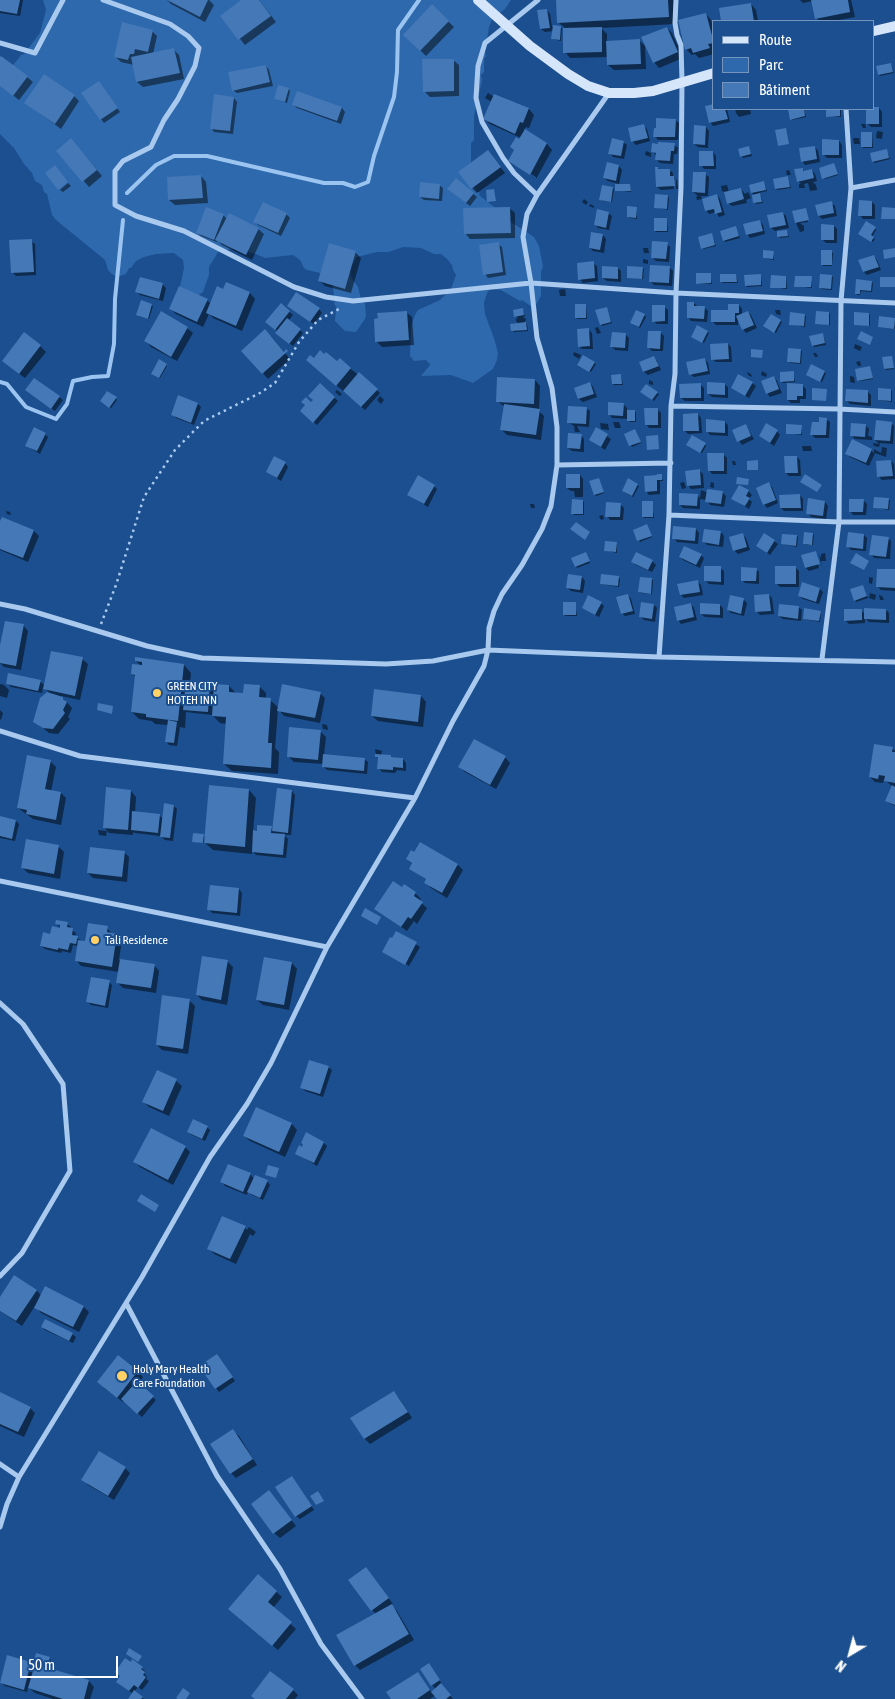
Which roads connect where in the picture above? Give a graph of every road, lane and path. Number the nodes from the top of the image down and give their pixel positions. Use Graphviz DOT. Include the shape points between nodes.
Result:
graph roads {
  1 [pos="63,0"];
  2 [pos="103,0"];
  3 [pos="478,0"];
  4 [pos="538,0"];
  5 [pos="676,0"];
  6 [pos="505,25"];
  7 [pos="895,26"];
  8 [pos="875,31"];
  9 [pos="0,43"];
  10 [pos="712,74"];
  11 [pos="682,81"];
  12 [pos="609,93"];
  13 [pos="846,110"];
  14 [pos="895,180"];
  15 [pos="852,188"];
  16 [pos="536,195"];
  17 [pos="531,283"];
  18 [pos="676,293"];
  19 [pos="841,301"];
  20 [pos="353,302"];
  21 [pos="895,302"];
  22 [pos="671,406"];
  23 [pos="839,409"];
  24 [pos="895,412"];
  25 [pos="670,463"];
  26 [pos="557,464"];
  27 [pos="669,516"];
  28 [pos="839,522"];
  29 [pos="895,522"];
  30 [pos="0,604"];
  31 [pos="98,630"];
  32 [pos="488,650"];
  33 [pos="659,657"];
  34 [pos="822,659"];
  35 [pos="895,662"];
  36 [pos="0,732"];
  37 [pos="415,798"];
  38 [pos="0,881"];
  39 [pos="327,948"];
  40 [pos="0,1003"];
  41 [pos="0,1276"];
  42 [pos="126,1303"];
  43 [pos="0,1464"];
  44 [pos="19,1477"];
  45 [pos="0,1527"];
  46 [pos="362,1699"];
  1 -- 9 [label="street" via="35,53"];
  2 -- 20 [label="street" via="170,24 199,48 195,66 151,147 123,161 115,171 115,205 136,216 184,231 294,287"];
  3 -- 6 [label="street"];
  4 -- 6 [label="street"];
  5 -- 11 [label="street" via="675,23 681,45"];
  6 -- 12 [label="street" via="568,74"];
  6 -- 16 [label="street" via="485,43 478,66 476,98 482,122 503,158"];
  7 -- 8 [label="street"];
  10 -- 11 [label="street"];
  11 -- 12 [label="street" via="653,90"];
  11 -- 18 [label="street"];
  12 -- 16 [label="street"];
  13 -- 15 [label="street"];
  14 -- 15 [label="street"];
  15 -- 19 [label="street"];
  16 -- 17 [label="street" via="527,214 523,237"];
  17 -- 18 [label="street"];
  17 -- 20 [label="street"];
  17 -- 26 [label="street" via="537,338 552,388 558,427"];
  18 -- 19 [label="street"];
  18 -- 22 [label="street" via="675,374"];
  19 -- 21 [label="street"];
  19 -- 23 [label="street"];
  20 -- 31 [label="path" via="318,320 275,383 204,421 175,450 144,497"];
  22 -- 23 [label="street"];
  22 -- 25 [label="street"];
  23 -- 24 [label="street"];
  23 -- 28 [label="street"];
  25 -- 26 [label="street"];
  25 -- 27 [label="street"];
  26 -- 32 [label="street" via="550,506 542,529 494,611"];
  27 -- 28 [label="street"];
  27 -- 33 [label="street"];
  28 -- 29 [label="street"];
  28 -- 34 [label="street"];
  30 -- 31 [label="street"];
  31 -- 32 [label="street" via="147,646 202,658 386,664 433,661"];
  32 -- 33 [label="street"];
  32 -- 37 [label="street" via="484,666"];
  33 -- 34 [label="street"];
  34 -- 35 [label="street"];
  36 -- 37 [label="street" via="80,756"];
  37 -- 39 [label="street"];
  38 -- 39 [label="street"];
  39 -- 42 [label="street" via="271,1063 210,1157"];
  40 -- 41 [label="street" via="23,1024 62,1084 70,1171 22,1253"];
  42 -- 44 [label="street"];
  42 -- 46 [label="street" via="216,1476 280,1568 321,1644"];
  43 -- 44 [label="street"];
  44 -- 45 [label="street"];
}
